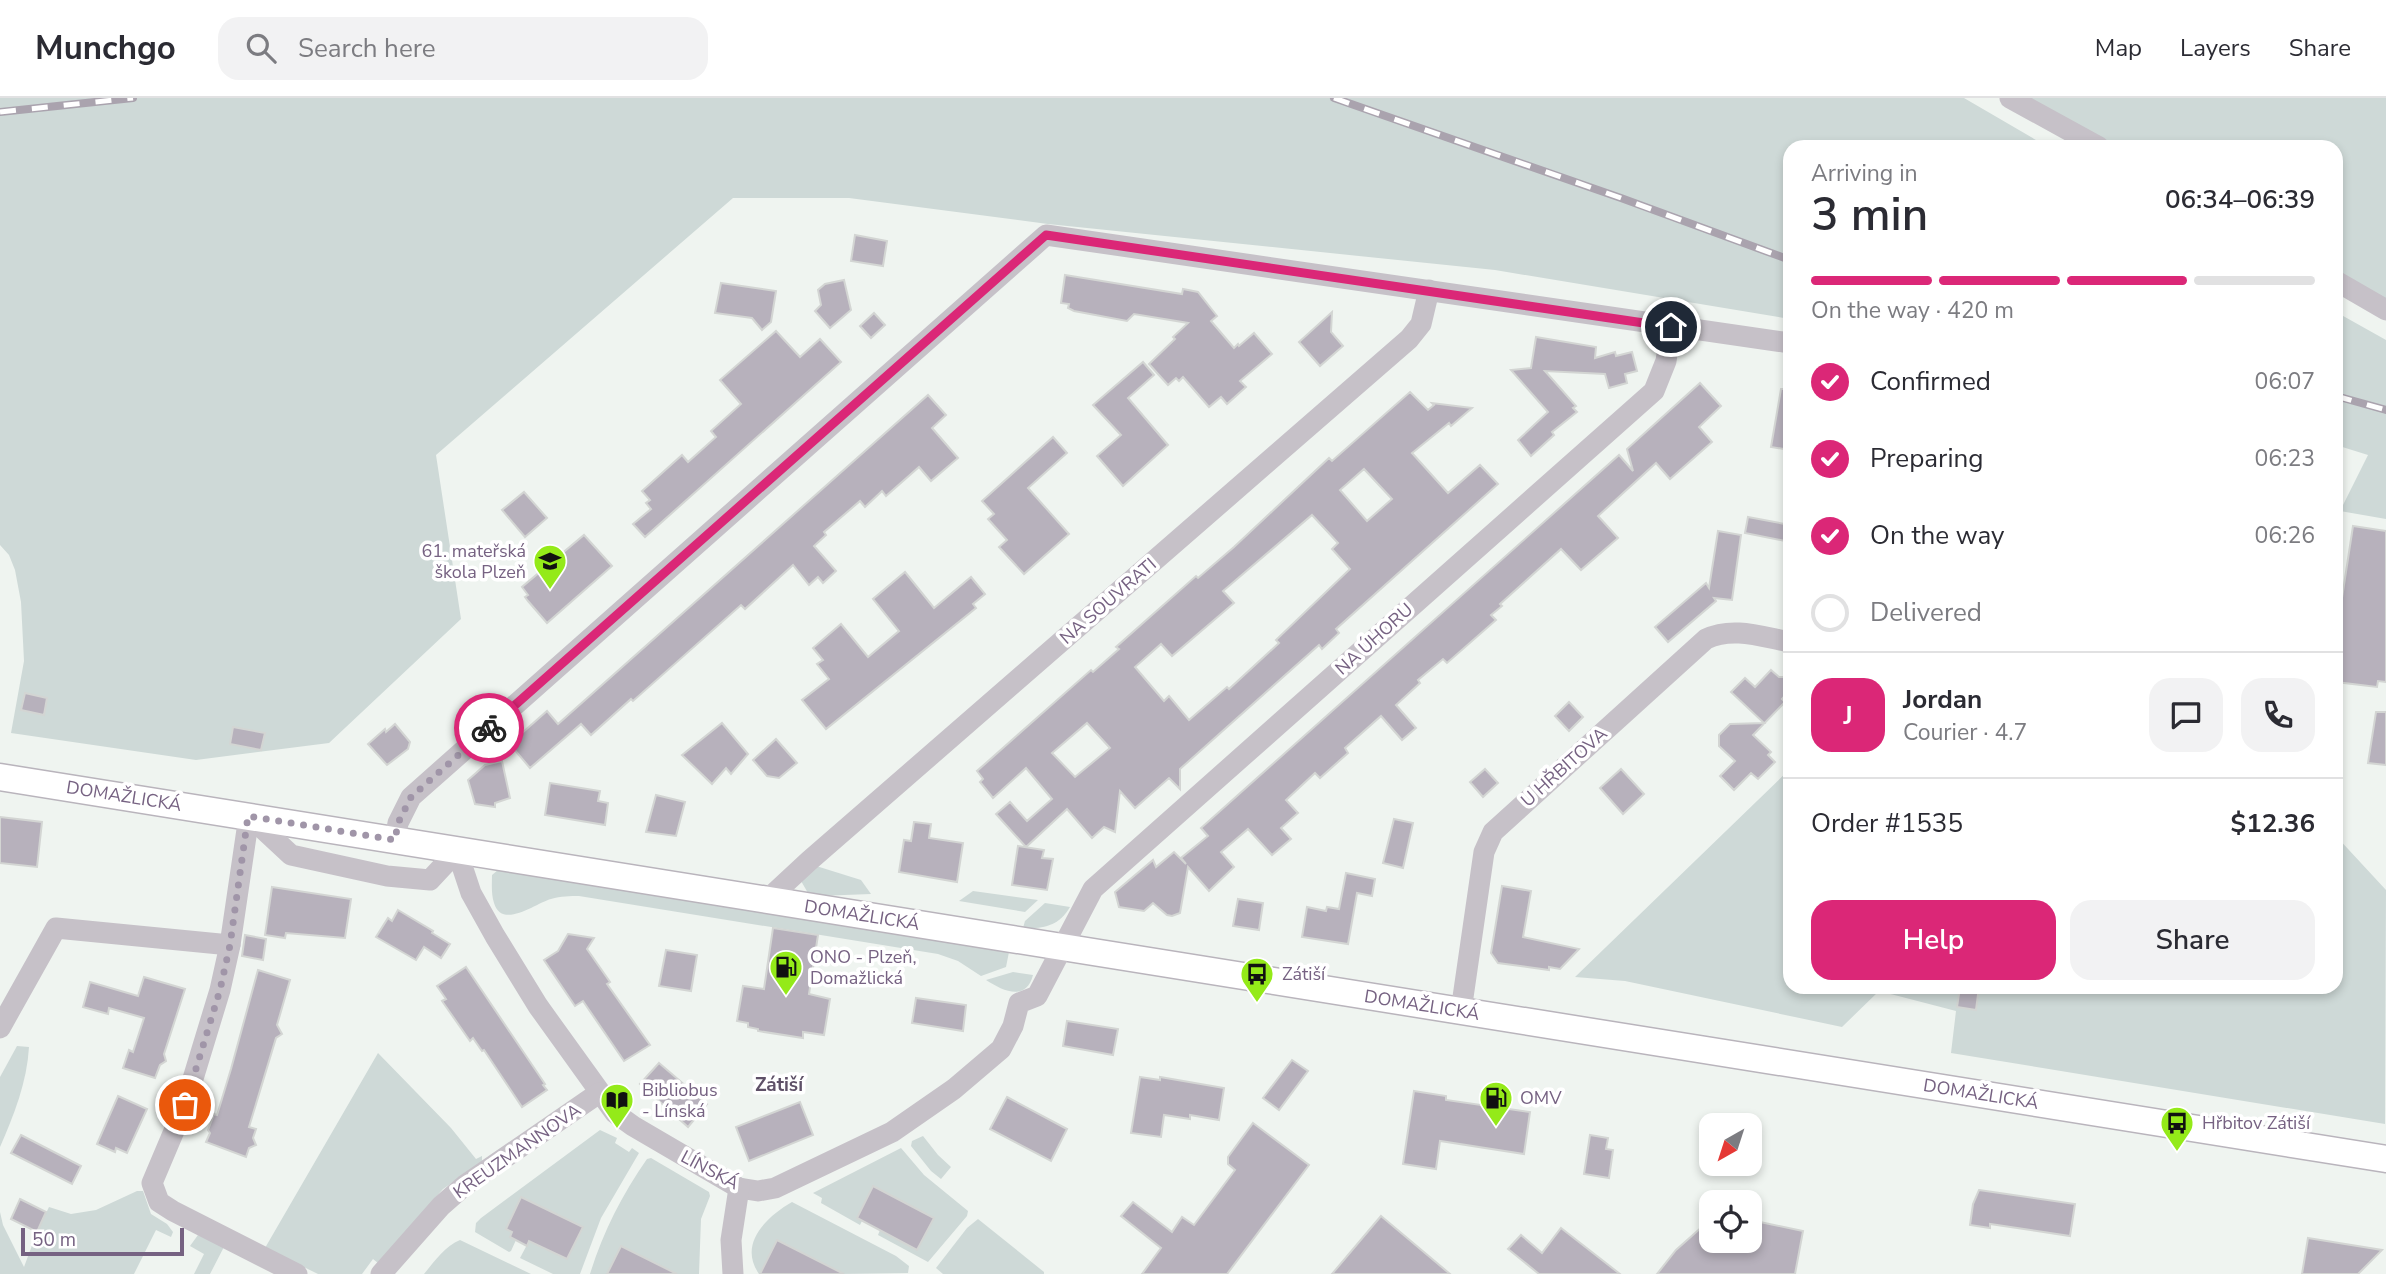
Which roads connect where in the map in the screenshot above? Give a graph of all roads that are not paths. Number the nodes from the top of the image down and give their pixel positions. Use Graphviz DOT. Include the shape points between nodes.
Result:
graph roads {
  1 [pos="2010,98"];
  2 [pos="2086,140"];
  3 [pos="2343,285"];
  4 [pos="1429,289"];
  5 [pos="2386,310"];
  6 [pos="1671,327"];
  7 [pos="1783,342"];
  8 [pos="1783,641"];
  9 [pos="0,777"];
  10 [pos="248,816"];
  11 [pos="395,840"];
  12 [pos="457,851"];
  13 [pos="768,900"];
  14 [pos="230,945"];
  15 [pos="1062,947"];
  16 [pos="1461,1011"];
  17 [pos="0,1028"];
  18 [pos="599,1093"];
  19 [pos="2386,1159"];
  20 [pos="739,1188"];
  21 [pos="297,1274"];
  22 [pos="381,1274"];
  23 [pos="733,1274"];
  1 -- 2 [label="street"];
  3 -- 5 [label="street"];
  4 -- 6 [label="street"];
  4 -- 11 [label="street" via="1046,235 411,797"];
  4 -- 13 [label="street, NA SOUVRATI" via="1421,324 1409,339"];
  6 -- 7 [label="street"];
  6 -- 15 [label="street, NA ÚHORU" via="1666,361 1654,391 1102,880 1087,898"];
  8 -- 16 [label="street, U HŘBITOVA" via="1740,632 1706,639 1493,832 1484,852"];
  9 -- 10 [label="main road, DOMAŽLICKÁ"];
  10 -- 11 [label="main road, DOMAŽLICKÁ"];
  10 -- 12 [label="street" via="291,855 387,876 430,880"];
  10 -- 14 [label="street"];
  11 -- 12 [label="main road, DOMAŽLICKÁ"];
  12 -- 13 [label="main road, DOMAŽLICKÁ"];
  12 -- 18 [label="street, LÍNSKÁ" via="471,893 495,936"];
  13 -- 15 [label="main road, DOMAŽLICKÁ"];
  14 -- 17 [label="street" via="56,928"];
  14 -- 21 [label="street" via="185,1105 152,1183 159,1202 173,1211"];
  15 -- 16 [label="main road, DOMAŽLICKÁ"];
  15 -- 20 [label="street, LÍNSKÁ" via="1037,996 1019,1003 1001,1049 946,1096 892,1132 775,1188"];
  16 -- 19 [label="main road, DOMAŽLICKÁ"];
  18 -- 20 [label="street, LÍNSKÁ" via="633,1126"];
  18 -- 22 [label="street, KREUZMANNOVA" via="466,1185 441,1206"];
  20 -- 23 [label="street" via="731,1240"];
}
